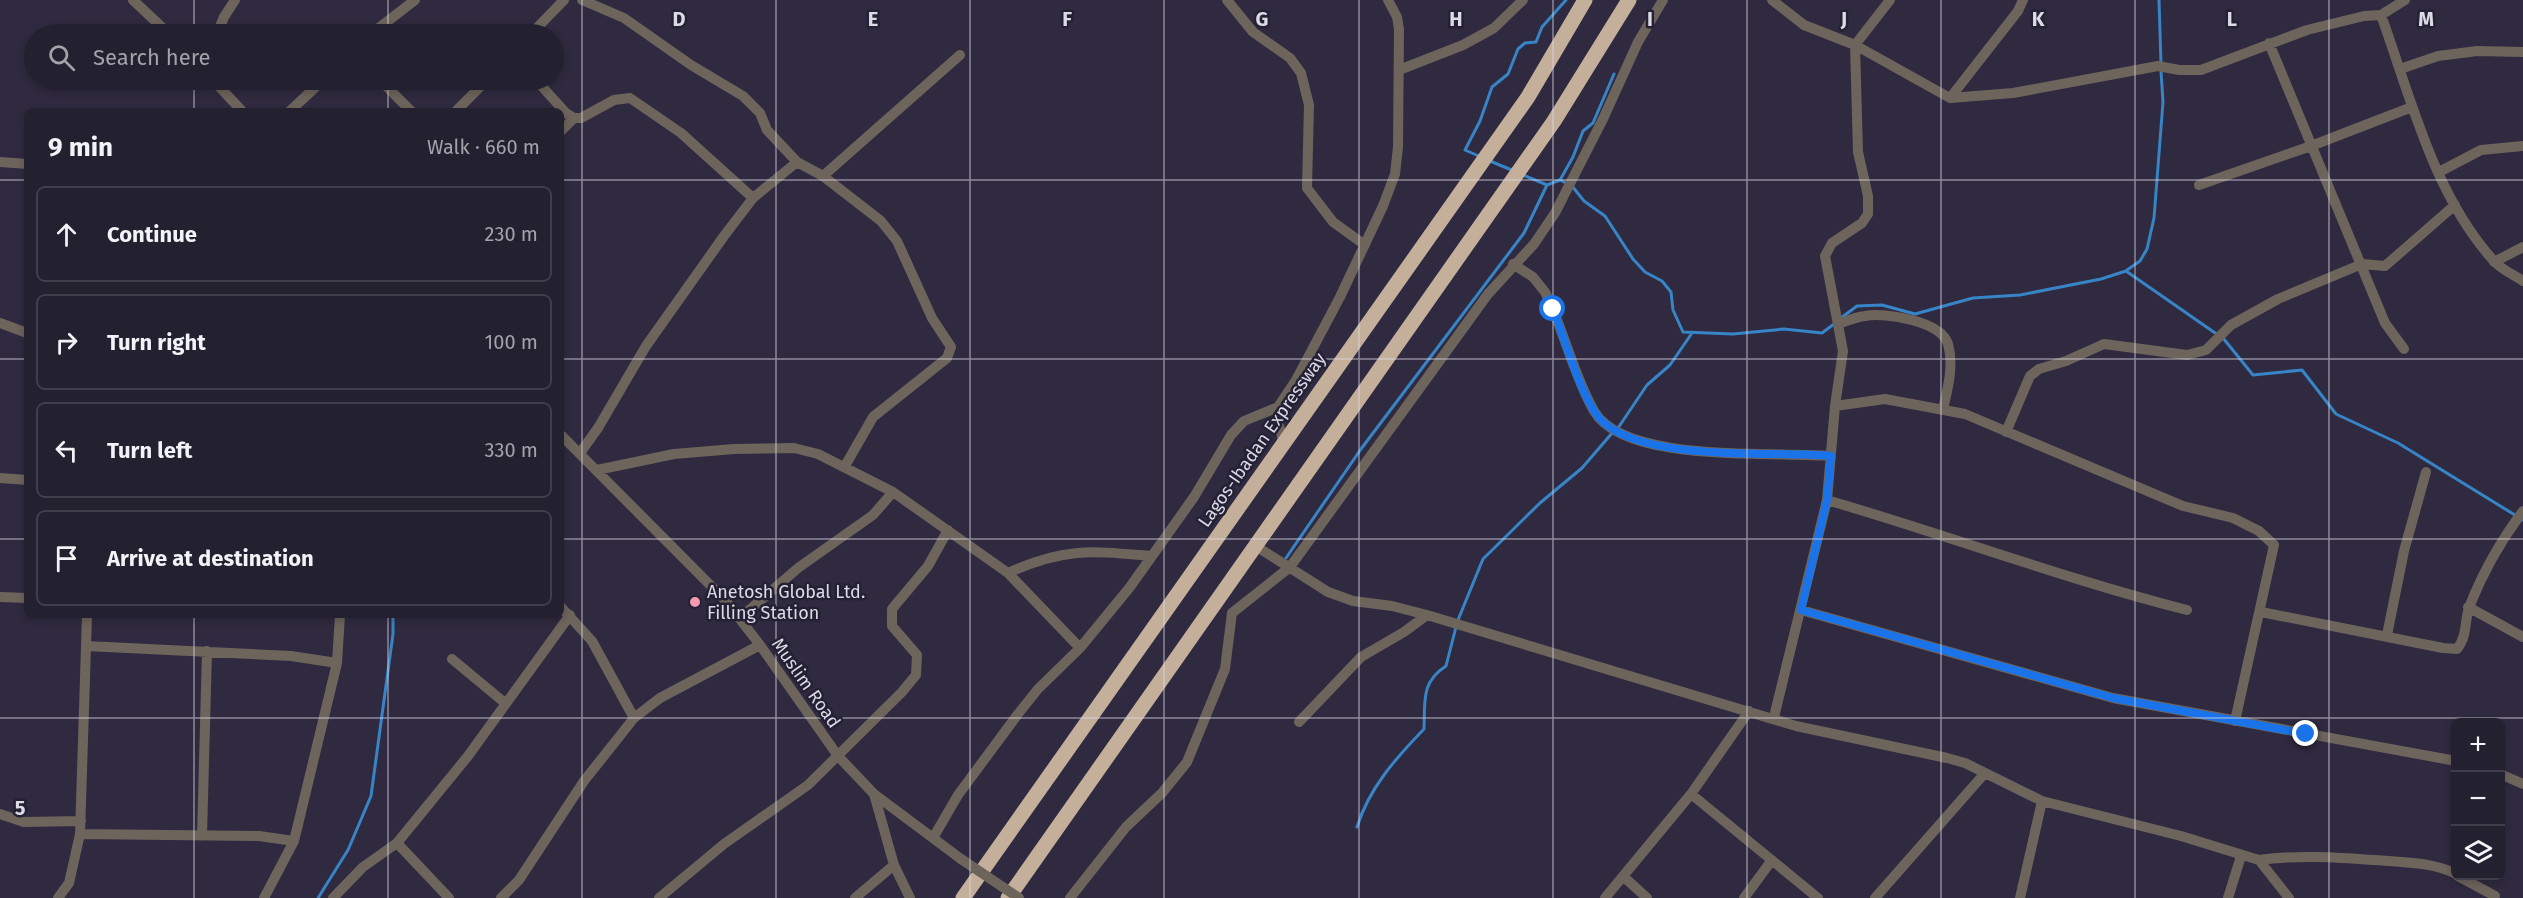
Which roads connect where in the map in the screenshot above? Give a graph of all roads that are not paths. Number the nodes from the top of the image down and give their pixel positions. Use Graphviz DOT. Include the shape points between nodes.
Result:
graph roads {
  1 [pos="133,0"];
  2 [pos="235,0"];
  3 [pos="415,0"];
  4 [pos="564,0"];
  5 [pos="582,0"];
  6 [pos="1227,0"];
  7 [pos="1389,0"];
  8 [pos="1523,0"];
  9 [pos="1585,0"];
  10 [pos="1629,0"];
  11 [pos="1663,0"];
  12 [pos="1772,0"];
  13 [pos="1890,0"];
  14 [pos="2023,0"];
  15 [pos="2405,0"];
  16 [pos="2381,15"];
  17 [pos="158,24"];
  18 [pos="221,24"];
  19 [pos="384,24"];
  20 [pos="541,24"];
  21 [pos="2269,43"];
  22 [pos="1856,45"];
  23 [pos="2523,52"];
  24 [pos="960,55"];
  25 [pos="2400,69"];
  26 [pos="1399,70"];
  27 [pos="222,90"];
  28 [pos="312,90"];
  29 [pos="390,90"];
  30 [pos="477,90"];
  31 [pos="545,90"];
  32 [pos="1950,98"];
  33 [pos="2412,107"];
  34 [pos="239,108"];
  35 [pos="293,108"];
  36 [pos="408,108"];
  37 [pos="459,108"];
  38 [pos="561,108"];
  39 [pos="564,111"];
  40 [pos="574,118"];
  41 [pos="564,128"];
  42 [pos="2311,146"];
  43 [pos="2523,146"];
  44 [pos="0,162"];
  45 [pos="797,162"];
  46 [pos="24,164"];
  47 [pos="2439,172"];
  48 [pos="823,176"];
  49 [pos="2199,185"];
  50 [pos="753,198"];
  51 [pos="2454,205"];
  52 [pos="1365,245"];
  53 [pos="2523,247"];
  54 [pos="2494,262"];
  55 [pos="1513,264"];
  56 [pos="2362,264"];
  57 [pos="2523,281"];
  58 [pos="0,323"];
  59 [pos="1838,324"];
  60 [pos="24,332"];
  61 [pos="2403,349"];
  62 [pos="1835,406"];
  63 [pos="1278,407"];
  64 [pos="1944,409"];
  65 [pos="2006,432"];
  66 [pos="564,438"];
  67 [pos="1284,444"];
  68 [pos="580,453"];
  69 [pos="1831,456"];
  70 [pos="845,466"];
  71 [pos="597,470"];
  72 [pos="2426,472"];
  73 [pos="0,478"];
  74 [pos="24,480"];
  75 [pos="893,492"];
  76 [pos="1827,500"];
  77 [pos="2523,511"];
  78 [pos="948,530"];
  79 [pos="1254,545"];
  80 [pos="1152,556"];
  81 [pos="1290,567"];
  82 [pos="1008,573"];
  83 [pos="0,597"];
  84 [pos="24,598"];
  85 [pos="2469,607"];
  86 [pos="564,610"];
  87 [pos="1801,610"];
  88 [pos="2187,610"];
  89 [pos="2261,612"];
  90 [pos="570,615"];
  91 [pos="1427,615"];
  92 [pos="87,618"];
  93 [pos="340,618"];
  94 [pos="740,618"];
  95 [pos="2387,635"];
  96 [pos="2523,637"];
  97 [pos="760,645"];
  98 [pos="86,646"];
  99 [pos="1080,648"];
  100 [pos="207,651"];
  101 [pos="452,659"];
  102 [pos="337,663"];
  103 [pos="505,703"];
  104 [pos="1749,711"];
  105 [pos="1774,717"];
  106 [pos="633,718"];
  107 [pos="2235,721"];
  108 [pos="1299,722"];
  109 [pos="838,756"];
  110 [pos="2451,760"];
  111 [pos="1985,773"];
  112 [pos="2505,776"];
  113 [pos="2523,784"];
  114 [pos="874,794"];
  115 [pos="1691,794"];
  116 [pos="2042,801"];
  117 [pos="0,814"];
  118 [pos="81,821"];
  119 [pos="80,834"];
  120 [pos="202,836"];
  121 [pos="933,838"];
  122 [pos="294,841"];
  123 [pos="397,843"];
  124 [pos="2241,856"];
  125 [pos="1772,860"];
  126 [pos="2259,860"];
  127 [pos="894,865"];
  128 [pos="2451,872"];
  129 [pos="1624,877"];
  130 [pos="2466,880"];
  131 [pos="2495,896"];
  132 [pos="58,898"];
  133 [pos="264,898"];
  134 [pos="333,898"];
  135 [pos="449,898"];
  136 [pos="501,898"];
  137 [pos="659,898"];
  138 [pos="855,898"];
  139 [pos="910,898"];
  140 [pos="963,898"];
  141 [pos="1008,898"];
  142 [pos="1019,898"];
  143 [pos="1070,898"];
  144 [pos="1605,898"];
  145 [pos="1647,898"];
  146 [pos="1744,898"];
  147 [pos="1818,898"];
  148 [pos="1875,898"];
  149 [pos="2020,898"];
  150 [pos="2228,898"];
  151 [pos="2289,898"];
  1 -- 17 [label="street"];
  2 -- 18 [label="street"];
  3 -- 19 [label="street"];
  4 -- 20 [label="street"];
  5 -- 45 [label="street" via="624,18 743,96"];
  6 -- 52 [label="street" via="1252,32 1290,58 1301,73 1309,105 1307,188 1333,222"];
  7 -- 26 [label="street" via="1398,23"];
  8 -- 26 [label="street" via="1494,28 1463,45"];
  9 -- 67 [label="highway, Lagos-Ibadan Expressway" via="1528,97"];
  10 -- 79 [label="highway" via="1554,121"];
  11 -- 55 [label="street" via="1638,42 1555,213 1534,244"];
  12 -- 22 [label="street" via="1804,25"];
  13 -- 22 [label="street"];
  14 -- 32 [label="street"];
  15 -- 16 [label="street"];
  16 -- 21 [label="street" via="2334,23"];
  16 -- 25 [label="street"];
  21 -- 32 [label="street" via="2201,70 2162,66 2013,93"];
  21 -- 42 [label="street"];
  22 -- 32 [label="street"];
  22 -- 59 [label="street" via="1858,152 1868,214 1862,223 1832,243 1825,256"];
  23 -- 25 [label="street" via="2477,51 2438,56"];
  24 -- 48 [label="street"];
  25 -- 33 [label="street"];
  26 -- 52 [label="street" via="1395,174"];
  27 -- 34 [label="street"];
  28 -- 35 [label="street"];
  29 -- 36 [label="street"];
  30 -- 37 [label="street"];
  31 -- 38 [label="street"];
  33 -- 42 [label="street"];
  33 -- 47 [label="street"];
  39 -- 40 [label="street"];
  40 -- 41 [label="street"];
  40 -- 50 [label="street" via="614,100 630,99 681,133"];
  42 -- 49 [label="street"];
  42 -- 56 [label="street"];
  43 -- 47 [label="street" via="2481,150"];
  44 -- 46 [label="street"];
  45 -- 48 [label="street"];
  45 -- 50 [label="street"];
  47 -- 51 [label="street"];
  48 -- 70 [label="street" via="881,221 897,242 932,318 951,347 947,358 873,417"];
  50 -- 68 [label="street" via="646,346"];
  51 -- 54 [label="street"];
  51 -- 56 [label="street" via="2385,266"];
  52 -- 63 [label="street" via="1302,370"];
  53 -- 54 [label="street"];
  54 -- 57 [label="street"];
  55 -- 69 [label="street" via="1533,277 1545,292 1595,413 1622,436 1664,448"];
  55 -- 81 [label="street"];
  56 -- 61 [label="street" via="2385,323"];
  56 -- 65 [label="street" via="2250,314 2231,325 2206,350 2187,355 2104,344 2039,369 2030,376"];
  58 -- 60 [label="street"];
  59 -- 62 [label="street" via="1843,351"];
  59 -- 64 [label="street" via="1866,315 1905,318 1940,331 1948,344 1950,379"];
  62 -- 64 [label="street" via="1885,399"];
  62 -- 69 [label="street"];
  63 -- 67 [label="street"];
  63 -- 80 [label="street" via="1244,421 1231,435"];
  64 -- 65 [label="street"];
  65 -- 89 [label="street" via="2183,506 2233,518 2259,531 2274,545"];
  66 -- 68 [label="street, Muslim Road"];
  67 -- 140 [label="highway, Lagos-Ibadan Expressway"];
  68 -- 71 [label="street, Muslim Road"];
  69 -- 76 [label="street"];
  70 -- 71 [label="street" via="794,448 771,447 674,454"];
  70 -- 75 [label="street"];
  71 -- 94 [label="street, Muslim Road"];
  72 -- 95 [label="street" via="2404,551"];
  73 -- 74 [label="street"];
  75 -- 78 [label="street"];
  75 -- 94 [label="street" via="873,515 798,568"];
  76 -- 87 [label="street"];
  76 -- 88 [label="street"];
  77 -- 85 [label="street" via="2508,531"];
  78 -- 82 [label="street"];
  78 -- 109 [label="street" via="928,566 892,609 892,626 917,655 916,675"];
  79 -- 81 [label="street"];
  79 -- 141 [label="highway"];
  80 -- 82 [label="street" via="1065,553 1039,558"];
  80 -- 99 [label="street"];
  81 -- 91 [label="street" via="1328,592 1345,598"];
  81 -- 143 [label="street" via="1232,613 1225,669 1187,762 1126,827"];
  82 -- 99 [label="street"];
  83 -- 84 [label="street"];
  85 -- 95 [label="street" via="2463,642 2457,648"];
  85 -- 96 [label="street"];
  86 -- 90 [label="street"];
  87 -- 105 [label="street"];
  87 -- 107 [label="street" via="2113,698"];
  89 -- 95 [label="street"];
  89 -- 107 [label="street"];
  90 -- 103 [label="street"];
  90 -- 106 [label="street" via="592,641"];
  91 -- 104 [label="street"];
  91 -- 108 [label="street" via="1361,657"];
  92 -- 98 [label="street"];
  93 -- 102 [label="street"];
  94 -- 97 [label="street, Muslim Road"];
  97 -- 106 [label="street" via="696,678"];
  97 -- 109 [label="street, Muslim Road"];
  98 -- 100 [label="street"];
  98 -- 118 [label="street"];
  99 -- 121 [label="street" via="1018,714 958,795"];
  100 -- 102 [label="street"];
  100 -- 120 [label="street"];
  101 -- 103 [label="street"];
  102 -- 122 [label="street"];
  103 -- 123 [label="street" via="468,756"];
  104 -- 105 [label="street"];
  104 -- 115 [label="street"];
  105 -- 111 [label="street" via="1796,726 1947,758"];
  106 -- 136 [label="street" via="584,781 519,879"];
  107 -- 110 [label="street"];
  109 -- 114 [label="street, Muslim Road"];
  109 -- 137 [label="street" via="808,785 724,844"];
  111 -- 116 [label="street"];
  111 -- 148 [label="street"];
  112 -- 113 [label="street"];
  114 -- 121 [label="street, Muslim Road"];
  114 -- 127 [label="street"];
  115 -- 125 [label="street"];
  115 -- 129 [label="street"];
  116 -- 124 [label="street" via="2181,836"];
  116 -- 149 [label="street"];
  117 -- 118 [label="street" via="24,822"];
  118 -- 119 [label="street"];
  119 -- 120 [label="street"];
  119 -- 132 [label="street" via="69,883"];
  120 -- 122 [label="street" via="259,836"];
  121 -- 142 [label="street, Muslim Road, bridge"];
  122 -- 133 [label="street"];
  123 -- 134 [label="street" via="363,867"];
  123 -- 135 [label="street"];
  124 -- 126 [label="street"];
  124 -- 150 [label="street"];
  125 -- 146 [label="street"];
  125 -- 147 [label="street"];
  126 -- 128 [label="street" via="2331,856 2417,863"];
  126 -- 151 [label="street"];
  127 -- 138 [label="street"];
  127 -- 139 [label="street"];
  129 -- 144 [label="street"];
  129 -- 145 [label="street"];
  130 -- 131 [label="street"];
}
